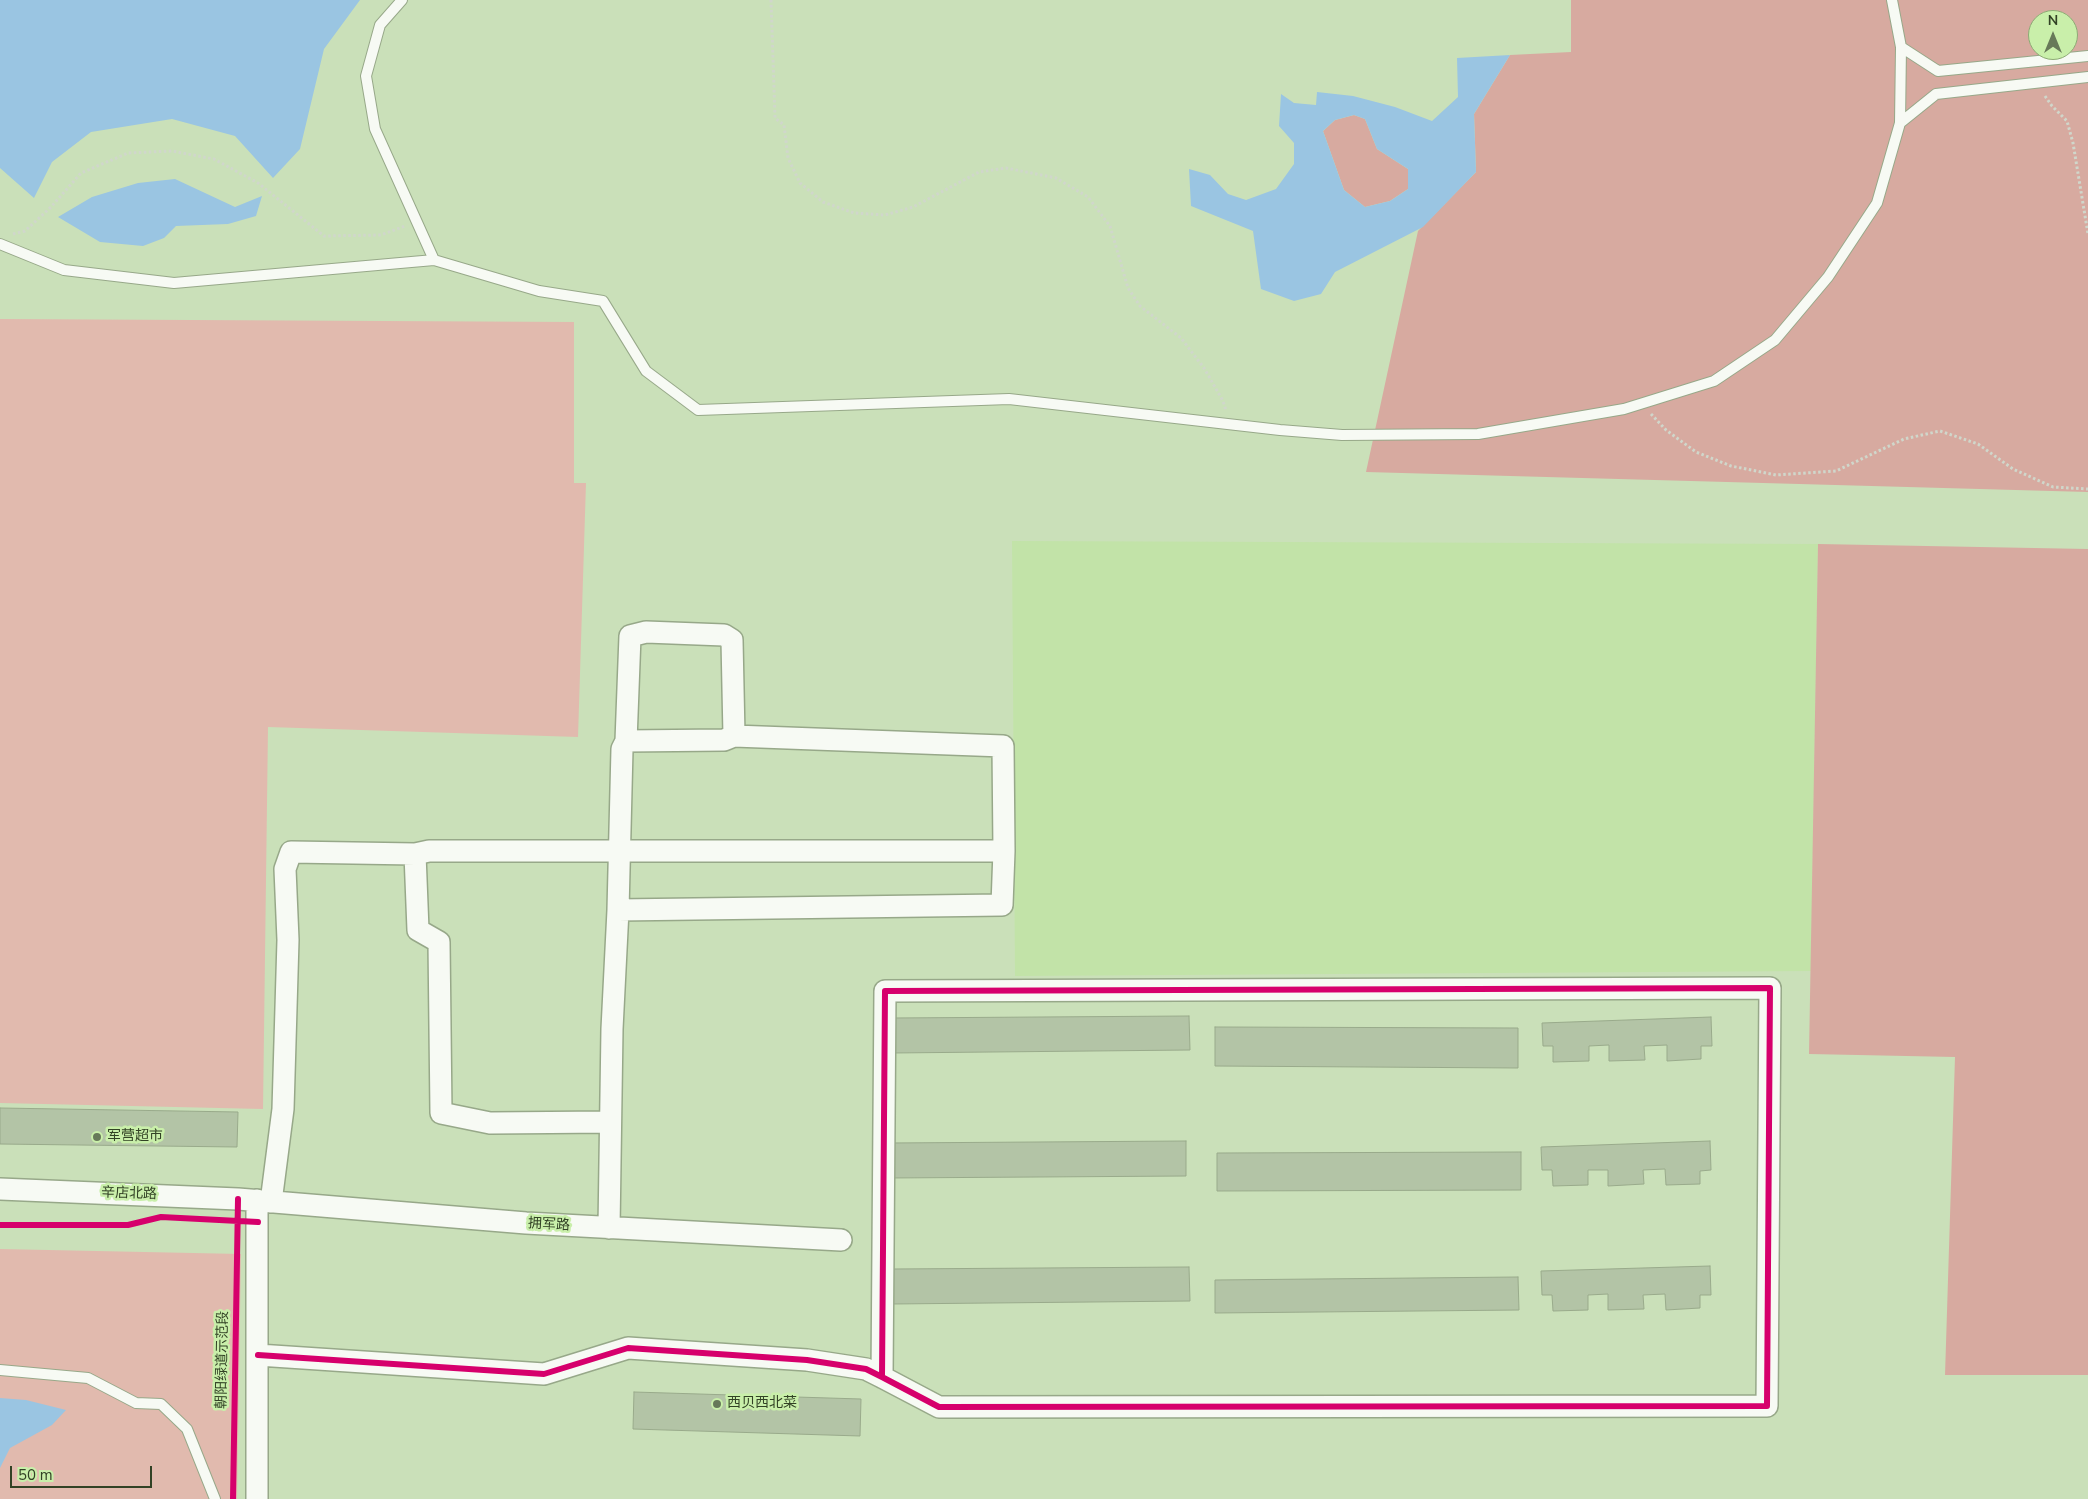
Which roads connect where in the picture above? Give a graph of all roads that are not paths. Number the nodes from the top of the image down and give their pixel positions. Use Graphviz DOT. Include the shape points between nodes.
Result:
graph roads {
  1 [pos="402,0"];
  2 [pos="1892,0"];
  3 [pos="1902,47"];
  4 [pos="2088,56"];
  5 [pos="2088,77"];
  6 [pos="1900,124"];
  7 [pos="0,244"];
  8 [pos="434,260"];
  9 [pos="734,736"];
  10 [pos="626,742"];
  11 [pos="618,851"];
  12 [pos="1004,851"];
  13 [pos="415,854"];
  14 [pos="618,910"];
  15 [pos="609,1122"];
  16 [pos="0,1189"];
  17 [pos="264,1201"];
  18 [pos="609,1228"];
  19 [pos="841,1240"];
  20 [pos="258,1355"];
  21 [pos="0,1370"];
  22 [pos="882,1377"];
  23 [pos="215,1499"];
  24 [pos="257,1499"];
  1 -- 8 [label="lane" via="380,25 366,76 376,129"];
  2 -- 3 [label="lane"];
  3 -- 4 [label="lane" via="1938,71"];
  3 -- 6 [label="lane"];
  5 -- 6 [label="lane" via="1936,94"];
  6 -- 8 [label="lane" via="1877,204 1828,278 1775,340 1714,381 1624,409 1478,434 1342,435 1009,399 698,410 646,371 603,301 539,291"];
  7 -- 8 [label="lane" via="64,270 174,283"];
  9 -- 10 [label="street" via="724,740"];
  9 -- 10 [label="street" via="732,640 724,635 646,632 630,636"];
  9 -- 12 [label="street" via="1003,746"];
  10 -- 11 [label="street" via="622,749"];
  11 -- 12 [label="street"];
  11 -- 13 [label="street" via="429,851"];
  11 -- 14 [label="street"];
  12 -- 14 [label="street" via="1002,905"];
  13 -- 15 [label="street" via="418,930 439,942 441,1113 490,1123"];
  13 -- 17 [label="street" via="291,852 286,869 288,940 283,1109"];
  14 -- 15 [label="street"];
  15 -- 18 [label="street"];
  16 -- 17 [label="street, 辛店北路"];
  17 -- 18 [label="street, 拥军路"];
  17 -- 20 [label="street"];
  18 -- 19 [label="street, 拥军路"];
  20 -- 22 [label="street" via="544,1374 628,1348 807,1360 866,1369"];
  20 -- 24 [label="street"];
  21 -- 23 [label="lane" via="88,1378 136,1404 162,1404 188,1429"];
  22 -- 22 [label="street" via="885,991 1770,988 1768,1406 939,1407"];
}
